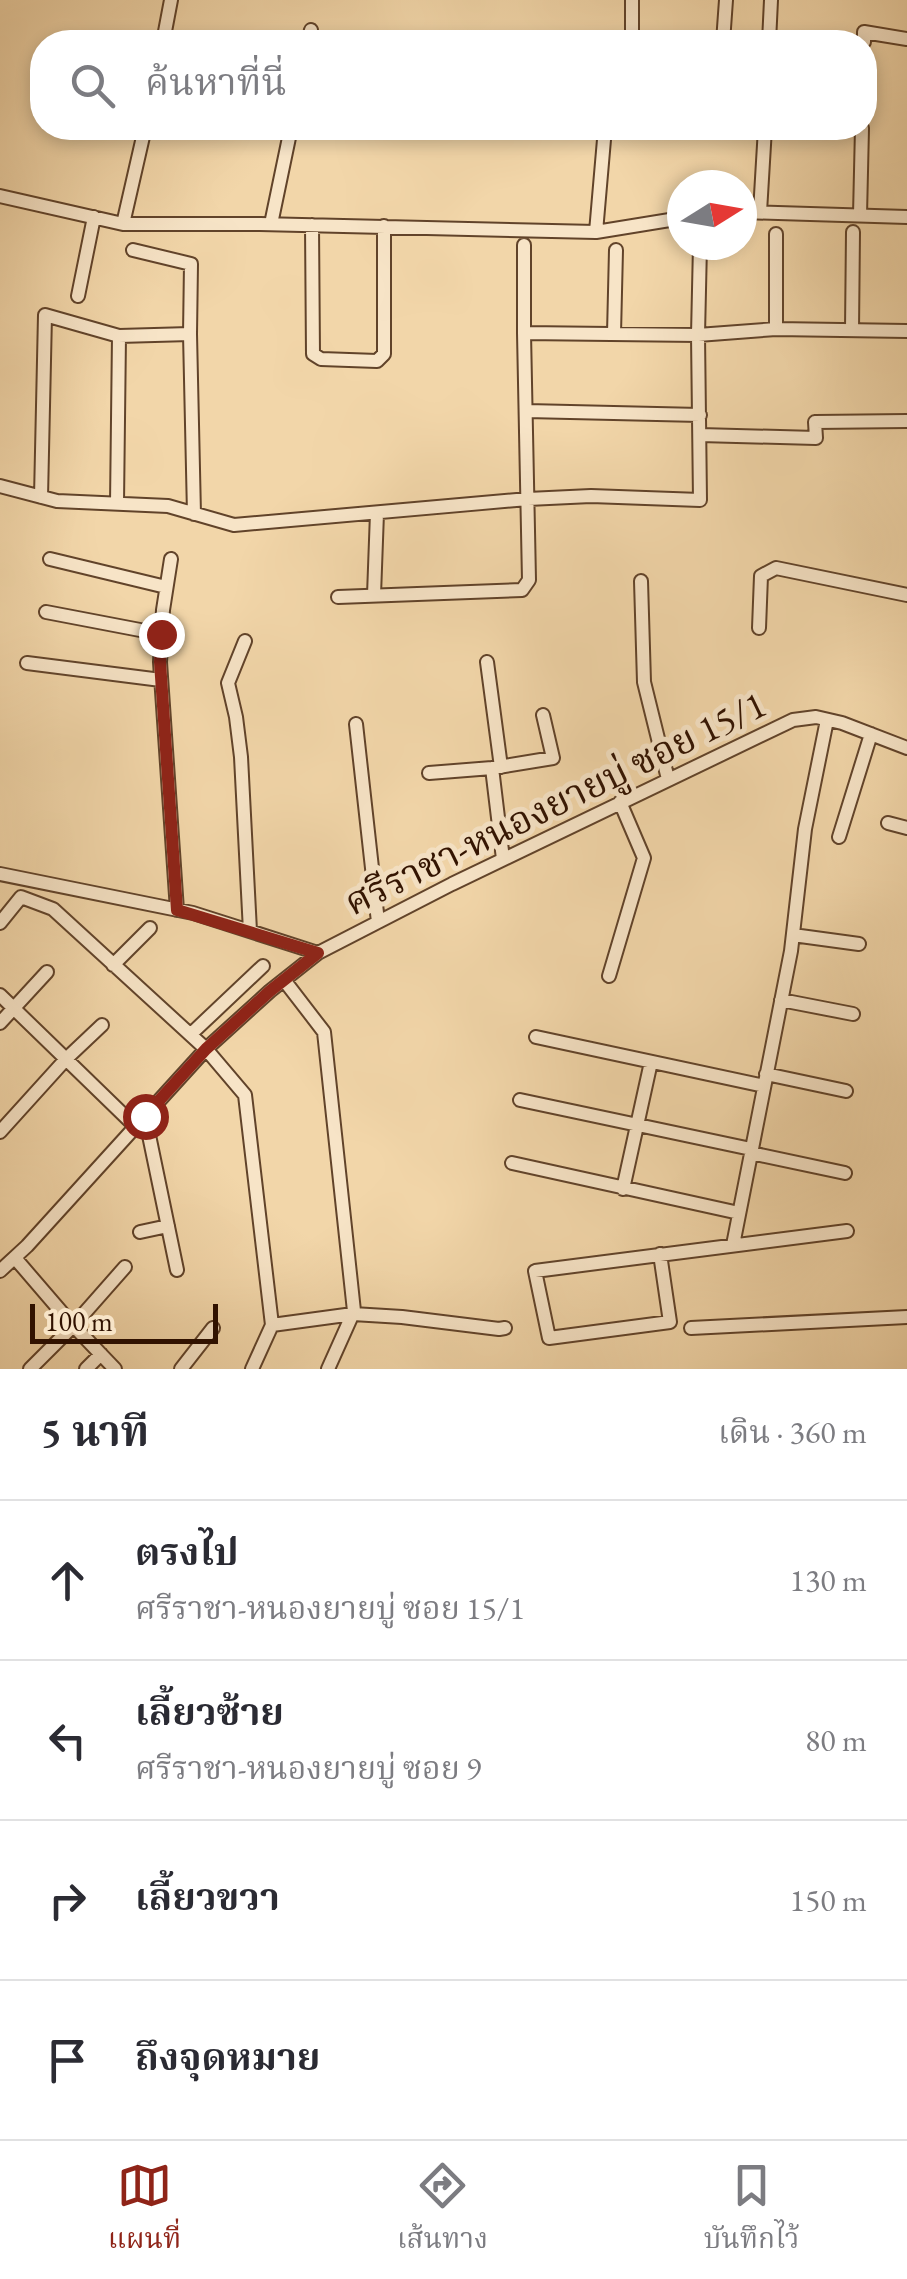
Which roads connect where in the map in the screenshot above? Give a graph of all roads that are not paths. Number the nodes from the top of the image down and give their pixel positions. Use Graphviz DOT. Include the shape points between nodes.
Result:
graph roads {
  1 [pos="172,0"];
  2 [pos="632,0"];
  3 [pos="726,0"];
  4 [pos="771,0"];
  5 [pos="166,30"];
  6 [pos="632,30"];
  7 [pos="723,30"];
  8 [pos="770,30"];
  9 [pos="877,34"];
  10 [pos="907,39"];
  11 [pos="142,140"];
  12 [pos="288,140"];
  13 [pos="604,140"];
  14 [pos="763,140"];
  15 [pos="862,140"];
  16 [pos="0,196"];
  17 [pos="760,212"];
  18 [pos="860,215"];
  19 [pos="94,216"];
  20 [pos="907,217"];
  21 [pos="667,220"];
  22 [pos="123,224"];
  23 [pos="270,224"];
  24 [pos="312,225"];
  25 [pos="384,226"];
  26 [pos="596,232"];
  27 [pos="853,232"];
  28 [pos="776,234"];
  29 [pos="524,245"];
  30 [pos="133,250"];
  31 [pos="616,250"];
  32 [pos="700,260"];
  33 [pos="78,296"];
  34 [pos="776,330"];
  35 [pos="852,330"];
  36 [pos="907,331"];
  37 [pos="524,333"];
  38 [pos="190,334"];
  39 [pos="614,334"];
  40 [pos="119,336"];
  41 [pos="698,336"];
  42 [pos="526,412"];
  43 [pos="700,414"];
  44 [pos="907,421"];
  45 [pos="700,435"];
  46 [pos="0,486"];
  47 [pos="41,497"];
  48 [pos="528,500"];
  49 [pos="117,504"];
  50 [pos="376,512"];
  51 [pos="194,514"];
  52 [pos="50,559"];
  53 [pos="171,559"];
  54 [pos="641,581"];
  55 [pos="166,588"];
  56 [pos="374,595"];
  57 [pos="907,595"];
  58 [pos="338,596"];
  59 [pos="46,612"];
  60 [pos="759,628"];
  61 [pos="161,634"];
  62 [pos="246,641"];
  63 [pos="27,662"];
  64 [pos="488,662"];
  65 [pos="161,680"];
  66 [pos="543,715"];
  67 [pos="828,720"];
  68 [pos="356,724"];
  69 [pos="871,734"];
  70 [pos="907,748"];
  71 [pos="496,768"];
  72 [pos="429,773"];
  73 [pos="668,779"];
  74 [pos="620,802"];
  75 [pos="888,823"];
  76 [pos="907,828"];
  77 [pos="839,837"];
  78 [pos="503,859"];
  79 [pos="0,874"];
  80 [pos="177,910"];
  81 [pos="378,922"];
  82 [pos="0,923"];
  83 [pos="150,928"];
  84 [pos="250,931"];
  85 [pos="793,935"];
  86 [pos="859,944"];
  87 [pos="318,953"];
  88 [pos="113,966"];
  89 [pos="263,966"];
  90 [pos="47,972"];
  91 [pos="609,976"];
  92 [pos="284,980"];
  93 [pos="0,996"];
  94 [pos="781,1000"];
  95 [pos="14,1009"];
  96 [pos="853,1014"];
  97 [pos="0,1023"];
  98 [pos="102,1024"];
  99 [pos="191,1034"];
  100 [pos="536,1038"];
  101 [pos="206,1049"];
  102 [pos="66,1059"];
  103 [pos="651,1062"];
  104 [pos="765,1080"];
  105 [pos="846,1091"];
  106 [pos="520,1100"];
  107 [pos="140,1121"];
  108 [pos="638,1126"];
  109 [pos="0,1132"];
  110 [pos="751,1151"];
  111 [pos="512,1163"];
  112 [pos="845,1173"];
  113 [pos="623,1188"];
  114 [pos="739,1213"];
  115 [pos="168,1226"];
  116 [pos="847,1231"];
  117 [pos="140,1232"];
  118 [pos="733,1245"];
  119 [pos="660,1254"];
  120 [pos="14,1258"];
  121 [pos="125,1267"];
  122 [pos="177,1270"];
  123 [pos="0,1271"];
  124 [pos="352,1314"];
  125 [pos="907,1318"];
  126 [pos="272,1325"];
  127 [pos="73,1326"];
  128 [pos="213,1328"];
  129 [pos="504,1328"];
  130 [pos="690,1328"];
  131 [pos="101,1354"];
  132 [pos="30,1369"];
  133 [pos="86,1369"];
  134 [pos="116,1369"];
  135 [pos="182,1369"];
  136 [pos="252,1369"];
  137 [pos="328,1369"];
  1 -- 5 [label="street"];
  2 -- 6 [label="street"];
  3 -- 7 [label="street"];
  4 -- 8 [label="street"];
  9 -- 10 [label="street"];
  11 -- 22 [label="street"];
  12 -- 23 [label="street"];
  13 -- 26 [label="street"];
  14 -- 17 [label="street"];
  15 -- 18 [label="street"];
  16 -- 19 [label="street"];
  17 -- 18 [label="street"];
  18 -- 20 [label="street"];
  19 -- 22 [label="street"];
  19 -- 33 [label="street"];
  21 -- 26 [label="street"];
  22 -- 23 [label="street"];
  23 -- 24 [label="street"];
  24 -- 25 [label="street"];
  24 -- 25 [label="street" via="313,354 377,361 384,354"];
  25 -- 26 [label="street"];
  27 -- 35 [label="street"];
  28 -- 34 [label="street"];
  29 -- 37 [label="street"];
  30 -- 38 [label="street" via="191,264"];
  31 -- 39 [label="street"];
  32 -- 41 [label="street"];
  34 -- 35 [label="street"];
  34 -- 41 [label="street"];
  35 -- 36 [label="street"];
  37 -- 39 [label="street"];
  37 -- 42 [label="street"];
  38 -- 40 [label="street"];
  38 -- 51 [label="street"];
  39 -- 41 [label="street"];
  40 -- 47 [label="street" via="45,315"];
  40 -- 49 [label="street"];
  41 -- 43 [label="street"];
  42 -- 43 [label="street"];
  42 -- 48 [label="street"];
  43 -- 45 [label="street"];
  44 -- 45 [label="street" via="816,422 816,438"];
  45 -- 48 [label="street" via="700,500"];
  46 -- 47 [label="street"];
  47 -- 49 [label="street"];
  48 -- 50 [label="street"];
  48 -- 56 [label="street" via="529,580 522,590"];
  49 -- 51 [label="street"];
  50 -- 51 [label="street" via="234,525"];
  50 -- 56 [label="street"];
  52 -- 55 [label="street"];
  53 -- 55 [label="street"];
  54 -- 73 [label="street" via="644,682"];
  55 -- 61 [label="street"];
  56 -- 58 [label="street"];
  57 -- 60 [label="street" via="776,568 761,576"];
  59 -- 61 [label="street"];
  61 -- 65 [label="street"];
  62 -- 84 [label="street" via="228,684 241,757"];
  63 -- 65 [label="street"];
  64 -- 71 [label="street"];
  65 -- 80 [label="street"];
  66 -- 71 [label="street" via="553,758"];
  67 -- 69 [label="street, ศรีราชา-หนองยายบู่ ซอย 15/1"];
  67 -- 73 [label="street, ศรีราชา-หนองยายบู่ ซอย 15/1" via="793,720"];
  67 -- 85 [label="street" via="805,828"];
  68 -- 81 [label="street"];
  69 -- 70 [label="street, ศรีราชา-หนองยายบู่ ซอย 15/1"];
  69 -- 77 [label="street"];
  71 -- 72 [label="street"];
  71 -- 78 [label="street"];
  73 -- 74 [label="street, ศรีราชา-หนองยายบู่ ซอย 15/1"];
  74 -- 78 [label="street, ศรีราชา-หนองยายบู่ ซอย 15/1"];
  74 -- 91 [label="street" via="644,858"];
  75 -- 76 [label="street"];
  78 -- 81 [label="street, ศรีราชา-หนองยายบู่ ซอย 15/1"];
  79 -- 80 [label="street"];
  80 -- 84 [label="street"];
  81 -- 87 [label="street, ศรีราชา-หนองยายบู่ ซอย 15/1"];
  82 -- 88 [label="street" via="21,897 53,909"];
  83 -- 88 [label="street"];
  84 -- 87 [label="street"];
  85 -- 86 [label="street"];
  85 -- 94 [label="street"];
  87 -- 92 [label="street, ศรีราชา-หนองยายบู่ ซอย 15/1"];
  88 -- 99 [label="street"];
  89 -- 99 [label="street"];
  90 -- 95 [label="street"];
  92 -- 101 [label="street, ศรีราชา-หนองยายบู่ ซอย 15/1"];
  92 -- 124 [label="street" via="324,1032"];
  93 -- 95 [label="street"];
  94 -- 96 [label="street"];
  94 -- 104 [label="street"];
  95 -- 97 [label="street"];
  95 -- 102 [label="street"];
  98 -- 102 [label="street"];
  99 -- 101 [label="street"];
  100 -- 103 [label="street"];
  101 -- 107 [label="street, ศรีราชา-หนองยายบู่ ซอย 15/1"];
  101 -- 126 [label="street" via="245,1094"];
  102 -- 107 [label="street"];
  102 -- 109 [label="street"];
  103 -- 104 [label="street"];
  103 -- 108 [label="street"];
  104 -- 105 [label="street"];
  104 -- 110 [label="street"];
  106 -- 108 [label="street"];
  107 -- 115 [label="street"];
  107 -- 120 [label="street, ศรีราชา-หนองยายบู่ ซอย 15/1"];
  108 -- 110 [label="street"];
  108 -- 113 [label="street"];
  110 -- 112 [label="street"];
  110 -- 114 [label="street"];
  111 -- 113 [label="street"];
  113 -- 114 [label="street"];
  114 -- 118 [label="street"];
  115 -- 117 [label="street"];
  115 -- 122 [label="street"];
  116 -- 118 [label="street"];
  118 -- 119 [label="street"];
  119 -- 119 [label="street" via="535,1271 539,1322 549,1338 670,1322"];
  120 -- 123 [label="street, ศรีราชา-หนองยายบู่ ซอย 15/1"];
  120 -- 127 [label="street"];
  121 -- 127 [label="street"];
  124 -- 126 [label="street"];
  124 -- 129 [label="street"];
  124 -- 137 [label="street"];
  125 -- 130 [label="street"];
  126 -- 136 [label="street"];
  127 -- 131 [label="street"];
  127 -- 132 [label="street"];
  128 -- 135 [label="street"];
  131 -- 133 [label="street"];
  131 -- 134 [label="street"];
}
